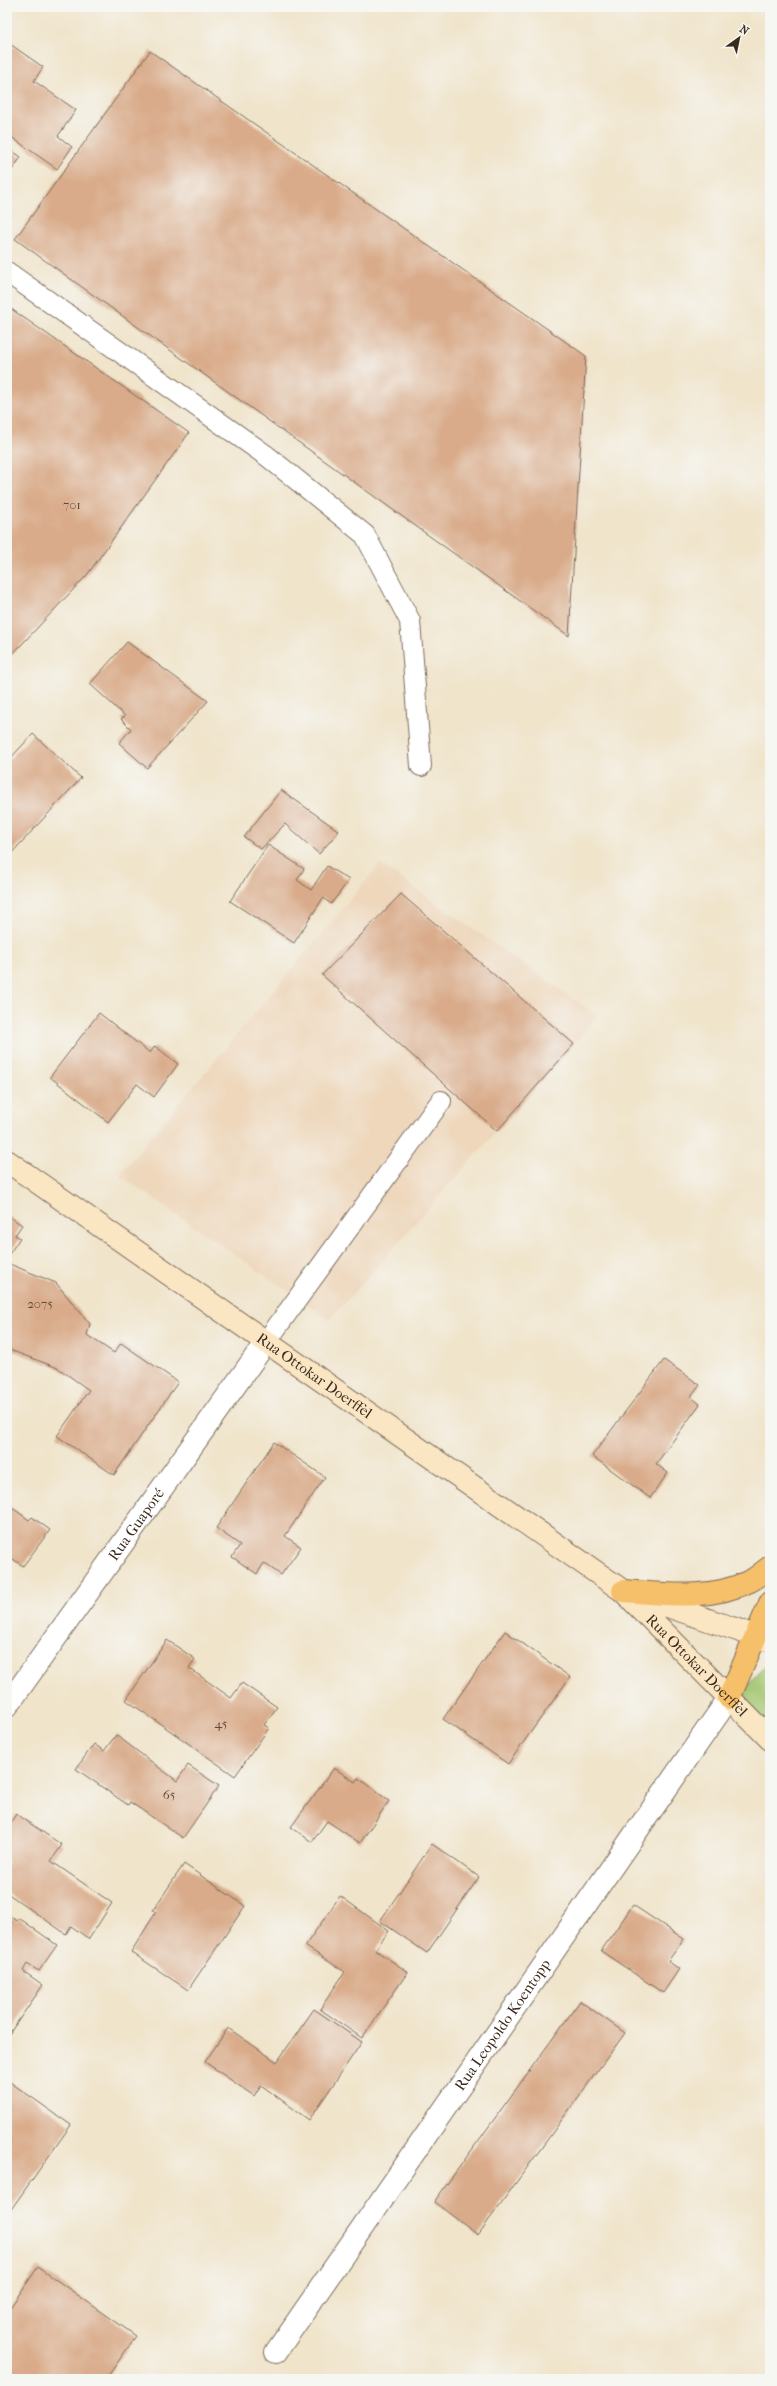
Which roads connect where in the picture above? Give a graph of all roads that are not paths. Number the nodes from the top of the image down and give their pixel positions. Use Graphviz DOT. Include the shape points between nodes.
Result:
graph roads {
  1 [pos="7,272"];
  2 [pos="421,766"];
  3 [pos="441,1101"];
  4 [pos="7,1161"];
  5 [pos="266,1342"];
  6 [pos="770,1567"];
  7 [pos="623,1591"];
  8 [pos="770,1603"];
  9 [pos="763,1639"];
  10 [pos="729,1698"];
  11 [pos="7,1706"];
  12 [pos="770,1739"];
  13 [pos="276,2352"];
  1 -- 2 [label="lane" via="267,456 365,534 410,621"];
  3 -- 5 [label="lane"];
  4 -- 5 [label="main road, Rua Ottokar Doerffel"];
  5 -- 7 [label="main road, Rua Ottokar Doerffel"];
  5 -- 11 [label="street, Rua Guaporé"];
  6 -- 7 [label="main road" via="750,1581 708,1594 677,1595"];
  7 -- 9 [label="main road, Rua Ottokar Doerffel"];
  7 -- 10 [label="main road, Rua Ottokar Doerffel"];
  8 -- 9 [label="main road"];
  9 -- 10 [label="main road"];
  10 -- 12 [label="main road, Rua Ottokar Doerffel"];
  10 -- 13 [label="street, Rua Leopoldo Koentopp"];
}
